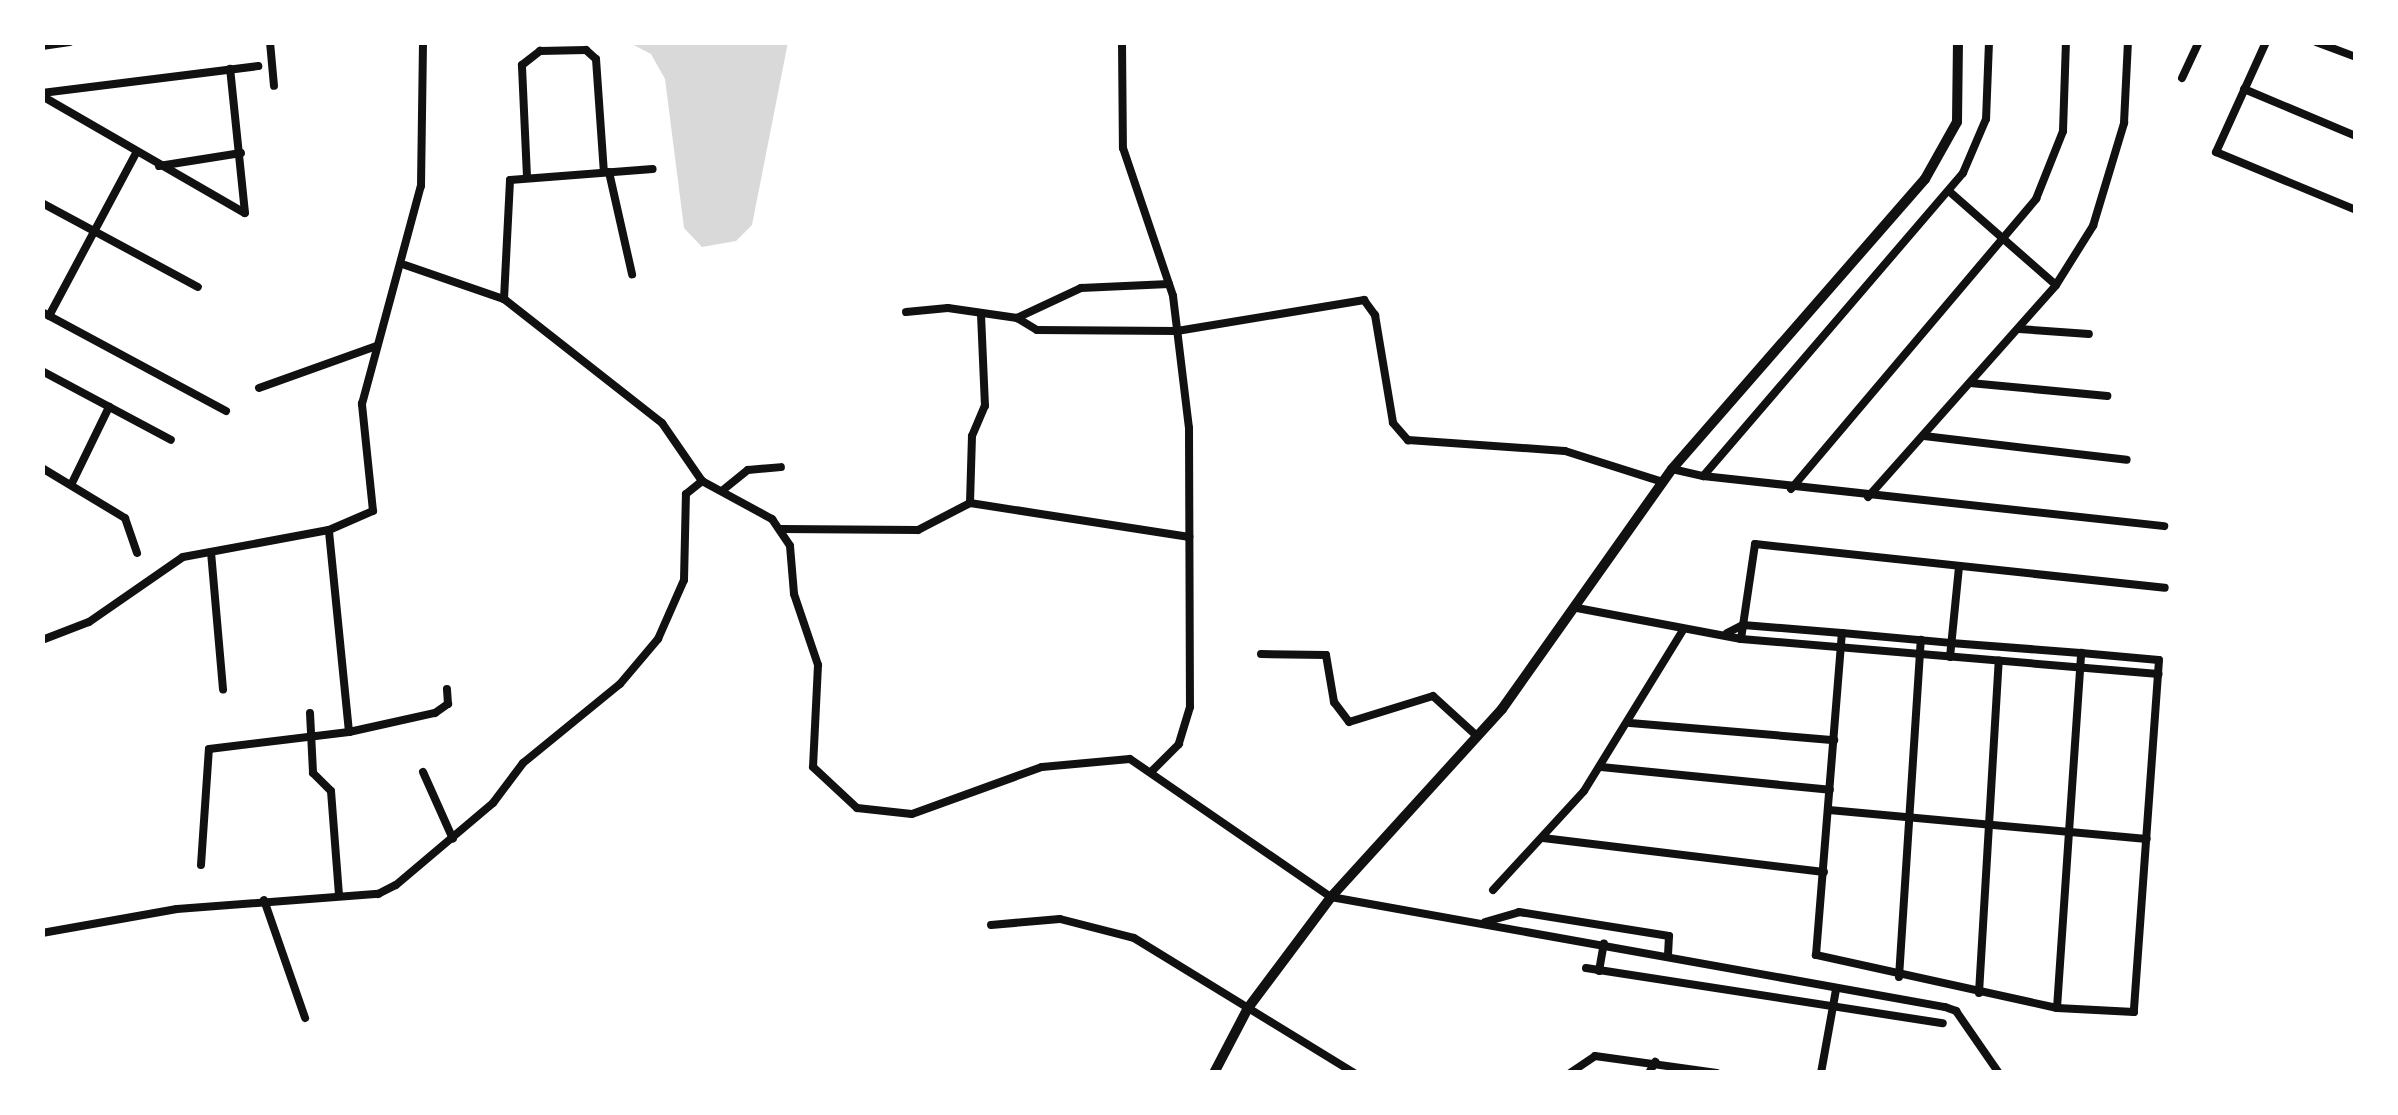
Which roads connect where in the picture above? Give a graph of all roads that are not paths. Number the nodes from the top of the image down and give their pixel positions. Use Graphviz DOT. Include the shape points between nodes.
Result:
graph roads {
  1 [pos="70,42"];
  2 [pos="280,42"];
  3 [pos="423,42"];
  4 [pos="1122,42"];
  5 [pos="1958,42"];
  6 [pos="1989,42"];
  7 [pos="2066,42"];
  8 [pos="2128,42"];
  9 [pos="2198,42"];
  10 [pos="2266,42"];
  11 [pos="2316,42"];
  12 [pos="42,46"];
  13 [pos="271,46"];
  14 [pos="540,46"];
  15 [pos="2356,57"];
  16 [pos="258,66"];
  17 [pos="230,69"];
  18 [pos="2182,78"];
  19 [pos="274,86"];
  20 [pos="2244,89"];
  21 [pos="42,95"];
  22 [pos="2356,136"];
  23 [pos="136,153"];
  24 [pos="241,153"];
  25 [pos="160,166"];
  26 [pos="652,169"];
  27 [pos="606,172"];
  28 [pos="527,177"];
  29 [pos="1950,192"];
  30 [pos="42,203"];
  31 [pos="2356,210"];
  32 [pos="93,231"];
  33 [pos="2006,240"];
  34 [pos="405,266"];
  35 [pos="632,274"];
  36 [pos="1169,284"];
  37 [pos="2056,285"];
  38 [pos="198,287"];
  39 [pos="504,299"];
  40 [pos="905,312"];
  41 [pos="980,313"];
  42 [pos="46,314"];
  43 [pos="1017,318"];
  44 [pos="2017,329"];
  45 [pos="1177,331"];
  46 [pos="2089,334"];
  47 [pos="377,346"];
  48 [pos="42,371"];
  49 [pos="1968,383"];
  50 [pos="259,388"];
  51 [pos="2107,396"];
  52 [pos="109,407"];
  53 [pos="226,411"];
  54 [pos="1923,435"];
  55 [pos="171,440"];
  56 [pos="2127,460"];
  57 [pos="42,467"];
  58 [pos="781,467"];
  59 [pos="1672,469"];
  60 [pos="1703,476"];
  61 [pos="702,481"];
  62 [pos="1663,482"];
  63 [pos="72,483"];
  64 [pos="1790,489"];
  65 [pos="723,490"];
  66 [pos="1868,497"];
  67 [pos="970,503"];
  68 [pos="2164,526"];
  69 [pos="781,529"];
  70 [pos="329,530"];
  71 [pos="1189,537"];
  72 [pos="211,552"];
  73 [pos="137,553"];
  74 [pos="1959,567"];
  75 [pos="2165,588"];
  76 [pos="1576,608"];
  77 [pos="1743,625"];
  78 [pos="1682,632"];
  79 [pos="1842,633"];
  80 [pos="1726,634"];
  81 [pos="1741,639"];
  82 [pos="42,640"];
  83 [pos="1921,640"];
  84 [pos="1952,643"];
  85 [pos="1841,647"];
  86 [pos="2081,653"];
  87 [pos="1262,654"];
  88 [pos="1920,654"];
  89 [pos="1951,656"];
  90 [pos="2000,661"];
  91 [pos="2080,667"];
  92 [pos="2159,674"];
  93 [pos="223,688"];
  94 [pos="447,689"];
  95 [pos="310,712"];
  96 [pos="1630,723"];
  97 [pos="349,732"];
  98 [pos="311,736"];
  99 [pos="1478,737"];
  100 [pos="1834,740"];
  101 [pos="1600,767"];
  102 [pos="1153,770"];
  103 [pos="423,772"];
  104 [pos="1830,790"];
  105 [pos="1829,810"];
  106 [pos="1909,818"];
  107 [pos="1990,825"];
  108 [pos="2069,832"];
  109 [pos="1541,838"];
  110 [pos="453,839"];
  111 [pos="2147,839"];
  112 [pos="201,865"];
  113 [pos="1824,872"];
  114 [pos="1493,890"];
  115 [pos="339,896"];
  116 [pos="1331,897"];
  117 [pos="264,900"];
  118 [pos="1484,923"];
  119 [pos="991,926"];
  120 [pos="42,933"];
  121 [pos="1604,944"];
  122 [pos="1668,955"];
  123 [pos="1586,968"];
  124 [pos="1599,970"];
  125 [pos="1899,977"];
  126 [pos="1836,989"];
  127 [pos="1979,993"];
  128 [pos="1832,1006"];
  129 [pos="1248,1008"];
  130 [pos="2057,1008"];
  131 [pos="305,1018"];
  132 [pos="1943,1023"];
  133 [pos="1655,1062"];
  134 [pos="1214,1073"];
  135 [pos="1354,1073"];
  136 [pos="1570,1073"];
  137 [pos="1649,1073"];
  138 [pos="1717,1073"];
  139 [pos="1820,1073"];
  140 [pos="1999,1073"];
  1 -- 12 [label="street"];
  2 -- 13 [label="street"];
  3 -- 34 [label="street" via="423,165"];
  4 -- 36 [label="street" via="1124,148"];
  5 -- 59 [label="street" via="1960,105 1937,162"];
  6 -- 29 [label="street" via="1986,119"];
  7 -- 33 [label="street" via="2057,148 2036,199"];
  8 -- 37 [label="street" via="2114,175"];
  9 -- 18 [label="street"];
  10 -- 20 [label="street"];
  11 -- 15 [label="street"];
  13 -- 19 [label="street"];
  14 -- 27 [label="street" via="586,50 596,59"];
  14 -- 28 [label="street" via="522,65"];
  16 -- 17 [label="street"];
  17 -- 21 [label="street"];
  17 -- 24 [label="street"];
  20 -- 22 [label="street"];
  20 -- 31 [label="street" via="2216,152"];
  21 -- 23 [label="street"];
  23 -- 25 [label="street"];
  23 -- 32 [label="street"];
  24 -- 25 [label="street"];
  24 -- 25 [label="street" via="245,213"];
  26 -- 27 [label="street"];
  27 -- 28 [label="street"];
  27 -- 35 [label="street"];
  28 -- 39 [label="street" via="506,185"];
  29 -- 33 [label="street"];
  29 -- 60 [label="street"];
  30 -- 32 [label="street"];
  32 -- 38 [label="street"];
  32 -- 42 [label="street"];
  33 -- 37 [label="street"];
  33 -- 64 [label="street"];
  34 -- 39 [label="street"];
  34 -- 47 [label="street"];
  36 -- 43 [label="street" via="1081,288"];
  36 -- 45 [label="street"];
  37 -- 44 [label="street"];
  39 -- 61 [label="street" via="662,423"];
  40 -- 41 [label="street"];
  41 -- 43 [label="street"];
  41 -- 67 [label="street" via="985,406 972,436"];
  42 -- 53 [label="street"];
  43 -- 45 [label="street" via="1037,330"];
  44 -- 46 [label="street"];
  44 -- 49 [label="street"];
  45 -- 62 [label="street" via="1364,300 1375,315 1393,423 1408,440 1565,451"];
  45 -- 71 [label="street" via="1189,428"];
  47 -- 50 [label="street"];
  47 -- 70 [label="street" via="362,404 376,506"];
  48 -- 52 [label="street"];
  49 -- 51 [label="street"];
  49 -- 54 [label="street"];
  52 -- 55 [label="street"];
  52 -- 63 [label="street"];
  54 -- 56 [label="street"];
  54 -- 66 [label="street"];
  57 -- 63 [label="street"];
  58 -- 65 [label="street" via="748,470"];
  59 -- 60 [label="street"];
  59 -- 62 [label="street"];
  60 -- 64 [label="street"];
  61 -- 65 [label="street"];
  61 -- 110 [label="street" via="686,494 684,580 658,639"];
  62 -- 76 [label="street"];
  63 -- 73 [label="street" via="125,518"];
  64 -- 66 [label="street"];
  65 -- 69 [label="street"];
  66 -- 68 [label="street"];
  67 -- 69 [label="street" via="918,530"];
  67 -- 71 [label="street"];
  69 -- 102 [label="street" via="818,664 810,753 838,798 893,816 1061,762 1113,756"];
  70 -- 72 [label="street"];
  70 -- 97 [label="street"];
  71 -- 102 [label="street" via="1190,707 1179,744"];
  72 -- 82 [label="street" via="170,562 89,622"];
  72 -- 93 [label="street"];
  74 -- 75 [label="street"];
  74 -- 77 [label="street" via="1755,544"];
  74 -- 84 [label="street"];
  76 -- 78 [label="street"];
  76 -- 99 [label="street"];
  77 -- 79 [label="street"];
  77 -- 80 [label="street"];
  77 -- 81 [label="street"];
  78 -- 80 [label="street"];
  78 -- 96 [label="street"];
  79 -- 83 [label="street"];
  79 -- 85 [label="street"];
  80 -- 81 [label="street"];
  81 -- 85 [label="street"];
  83 -- 84 [label="street"];
  83 -- 88 [label="street"];
  84 -- 86 [label="street"];
  84 -- 89 [label="street"];
  85 -- 88 [label="street"];
  85 -- 100 [label="street"];
  86 -- 91 [label="street"];
  86 -- 92 [label="street" via="2159,660"];
  87 -- 99 [label="street" via="1326,655 1334,702 1349,722 1432,696"];
  88 -- 89 [label="street"];
  88 -- 106 [label="street"];
  89 -- 90 [label="street"];
  90 -- 91 [label="street"];
  90 -- 107 [label="street"];
  91 -- 92 [label="street"];
  91 -- 108 [label="street"];
  92 -- 111 [label="street"];
  94 -- 97 [label="street" via="448,704 436,713"];
  95 -- 98 [label="street"];
  96 -- 100 [label="street"];
  96 -- 101 [label="street"];
  97 -- 98 [label="street"];
  98 -- 112 [label="street" via="209,749"];
  98 -- 115 [label="street" via="313,773 331,791"];
  99 -- 116 [label="street"];
  100 -- 104 [label="street"];
  101 -- 104 [label="street"];
  101 -- 109 [label="street"];
  102 -- 116 [label="street"];
  103 -- 110 [label="street"];
  104 -- 105 [label="street"];
  105 -- 106 [label="street"];
  105 -- 113 [label="street"];
  106 -- 107 [label="street"];
  106 -- 125 [label="street"];
  107 -- 108 [label="street"];
  107 -- 127 [label="street"];
  108 -- 111 [label="street"];
  108 -- 130 [label="street"];
  109 -- 113 [label="street"];
  109 -- 114 [label="street"];
  110 -- 115 [label="street" via="387,891"];
  111 -- 130 [label="street" via="2136,1010"];
  113 -- 125 [label="street" via="1816,955"];
  115 -- 117 [label="street"];
  116 -- 118 [label="street"];
  116 -- 129 [label="street"];
  117 -- 120 [label="street"];
  117 -- 131 [label="street"];
  118 -- 121 [label="street"];
  118 -- 122 [label="street" via="1519,912 1669,936"];
  119 -- 129 [label="street" via="1060,919 1099,925"];
  121 -- 122 [label="street"];
  121 -- 124 [label="street"];
  122 -- 126 [label="street"];
  123 -- 124 [label="street"];
  124 -- 128 [label="street"];
  125 -- 127 [label="street"];
  126 -- 128 [label="street"];
  126 -- 140 [label="street" via="1956,1011"];
  127 -- 130 [label="street"];
  128 -- 132 [label="street"];
  128 -- 139 [label="street"];
  129 -- 134 [label="street"];
  129 -- 135 [label="street"];
  133 -- 136 [label="street" via="1594,1056"];
  133 -- 137 [label="street"];
  133 -- 138 [label="street"];
}
